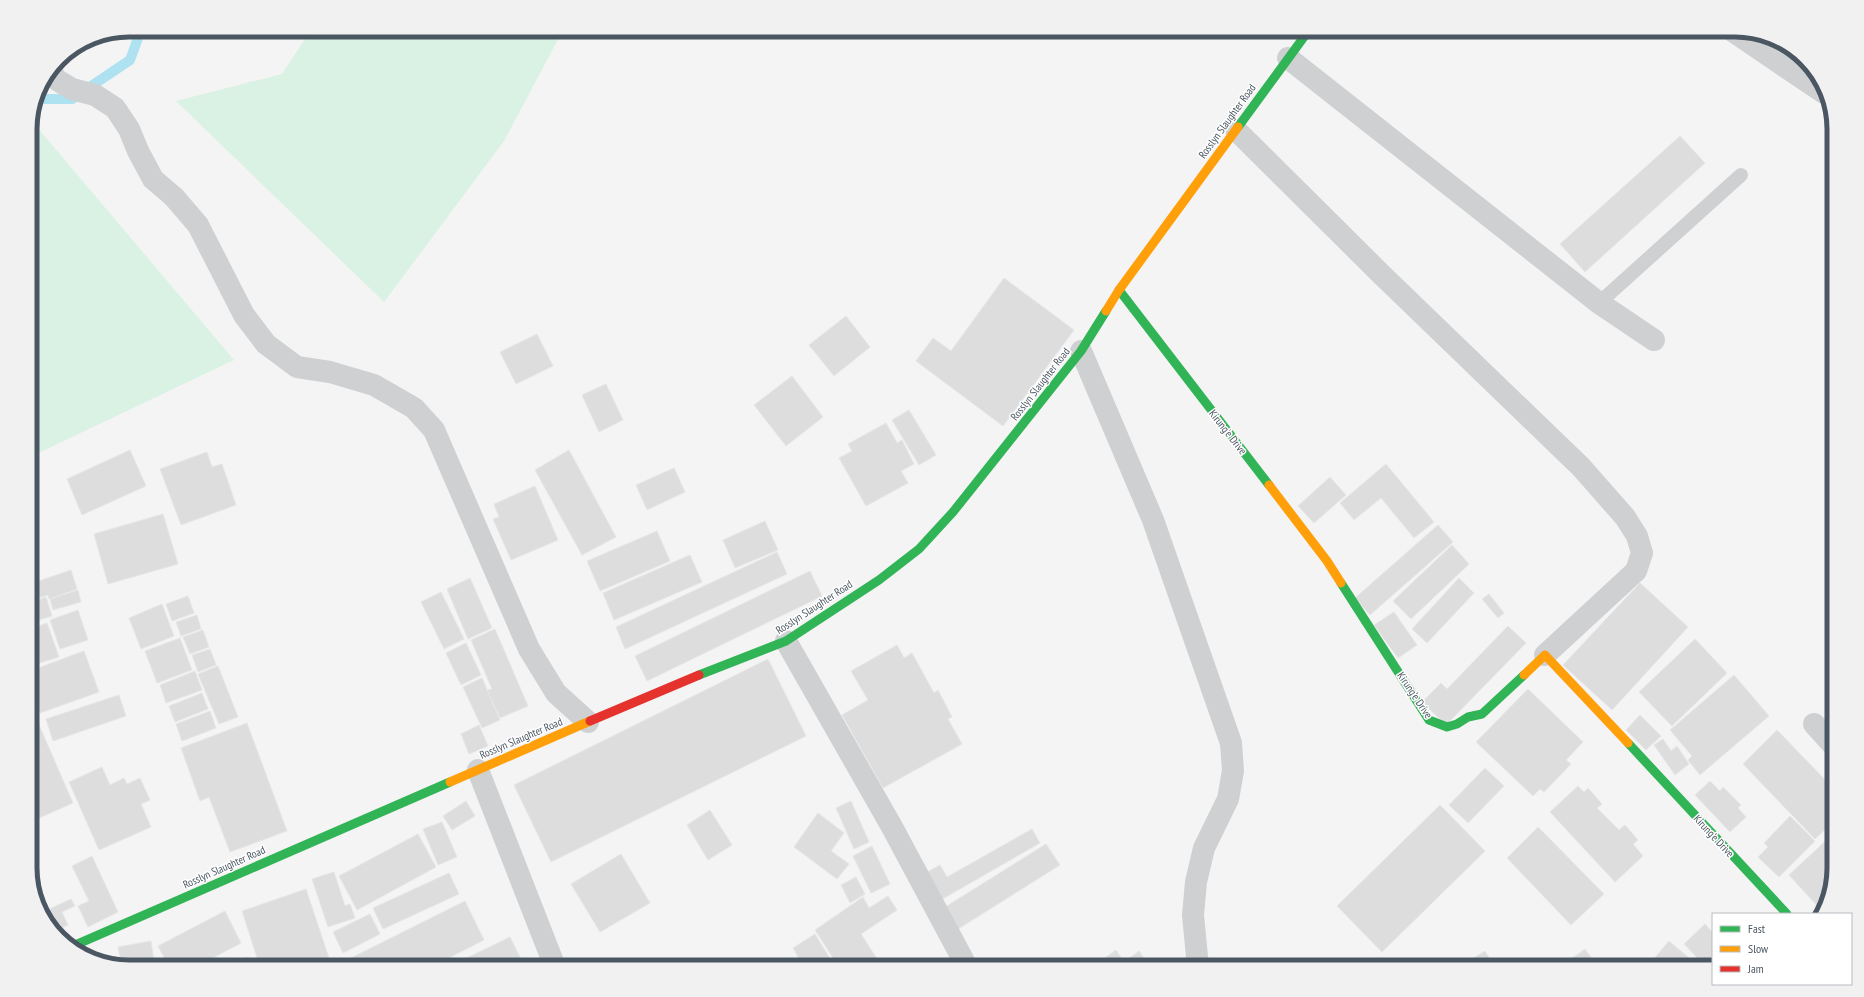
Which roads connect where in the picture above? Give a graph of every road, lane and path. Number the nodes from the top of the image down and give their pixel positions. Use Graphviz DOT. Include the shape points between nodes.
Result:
graph roads {
  1 [pos="1304,37"];
  2 [pos="1742,38"];
  3 [pos="1288,58"];
  4 [pos="54,76"];
  5 [pos="1817,88"];
  6 [pos="1236,130"];
  7 [pos="1741,175"];
  8 [pos="1119,290"];
  9 [pos="1599,303"];
  10 [pos="1654,340"];
  11 [pos="1081,351"];
  12 [pos="786,641"];
  13 [pos="1545,655"];
  14 [pos="588,722"];
  15 [pos="1814,724"];
  16 [pos="1827,738"];
  17 [pos="478,770"];
  18 [pos="1786,913"];
  19 [pos="78,944"];
  20 [pos="552,960"];
  21 [pos="963,960"];
  22 [pos="1197,960"];
  1 -- 3 [label="street, Rosslyn Slaughter Road"];
  2 -- 5 [label="street"];
  3 -- 6 [label="street, Rosslyn Slaughter Road"];
  3 -- 9 [label="street"];
  4 -- 14 [label="street" via="72,88 95,95 115,108 129,129 153,179 174,197 198,225 244,315 266,344 297,367 330,372 374,385 414,408 434,430 529,649 556,693"];
  6 -- 8 [label="street, Rosslyn Slaughter Road"];
  6 -- 13 [label="street" via="1382,276 1581,467 1625,517 1637,536 1642,553 1636,571"];
  7 -- 9 [label="lane"];
  8 -- 11 [label="street, Rosslyn Slaughter Road"];
  8 -- 13 [label="street, Kirung'e Drive" via="1328,561 1429,720 1447,727 1458,724 1468,717 1482,714"];
  9 -- 10 [label="street"];
  11 -- 12 [label="street, Rosslyn Slaughter Road" via="953,512 919,549 879,580"];
  11 -- 22 [label="street" via="1153,520 1230,743 1233,771 1228,799 1204,848 1196,882 1192,915"];
  12 -- 14 [label="street, Rosslyn Slaughter Road" via="669,686"];
  12 -- 21 [label="street" via="892,827"];
  13 -- 18 [label="street, Kirung'e Drive"];
  14 -- 17 [label="street, Rosslyn Slaughter Road"];
  15 -- 16 [label="street"];
  17 -- 19 [label="street, Rosslyn Slaughter Road"];
  17 -- 20 [label="street"];
}
